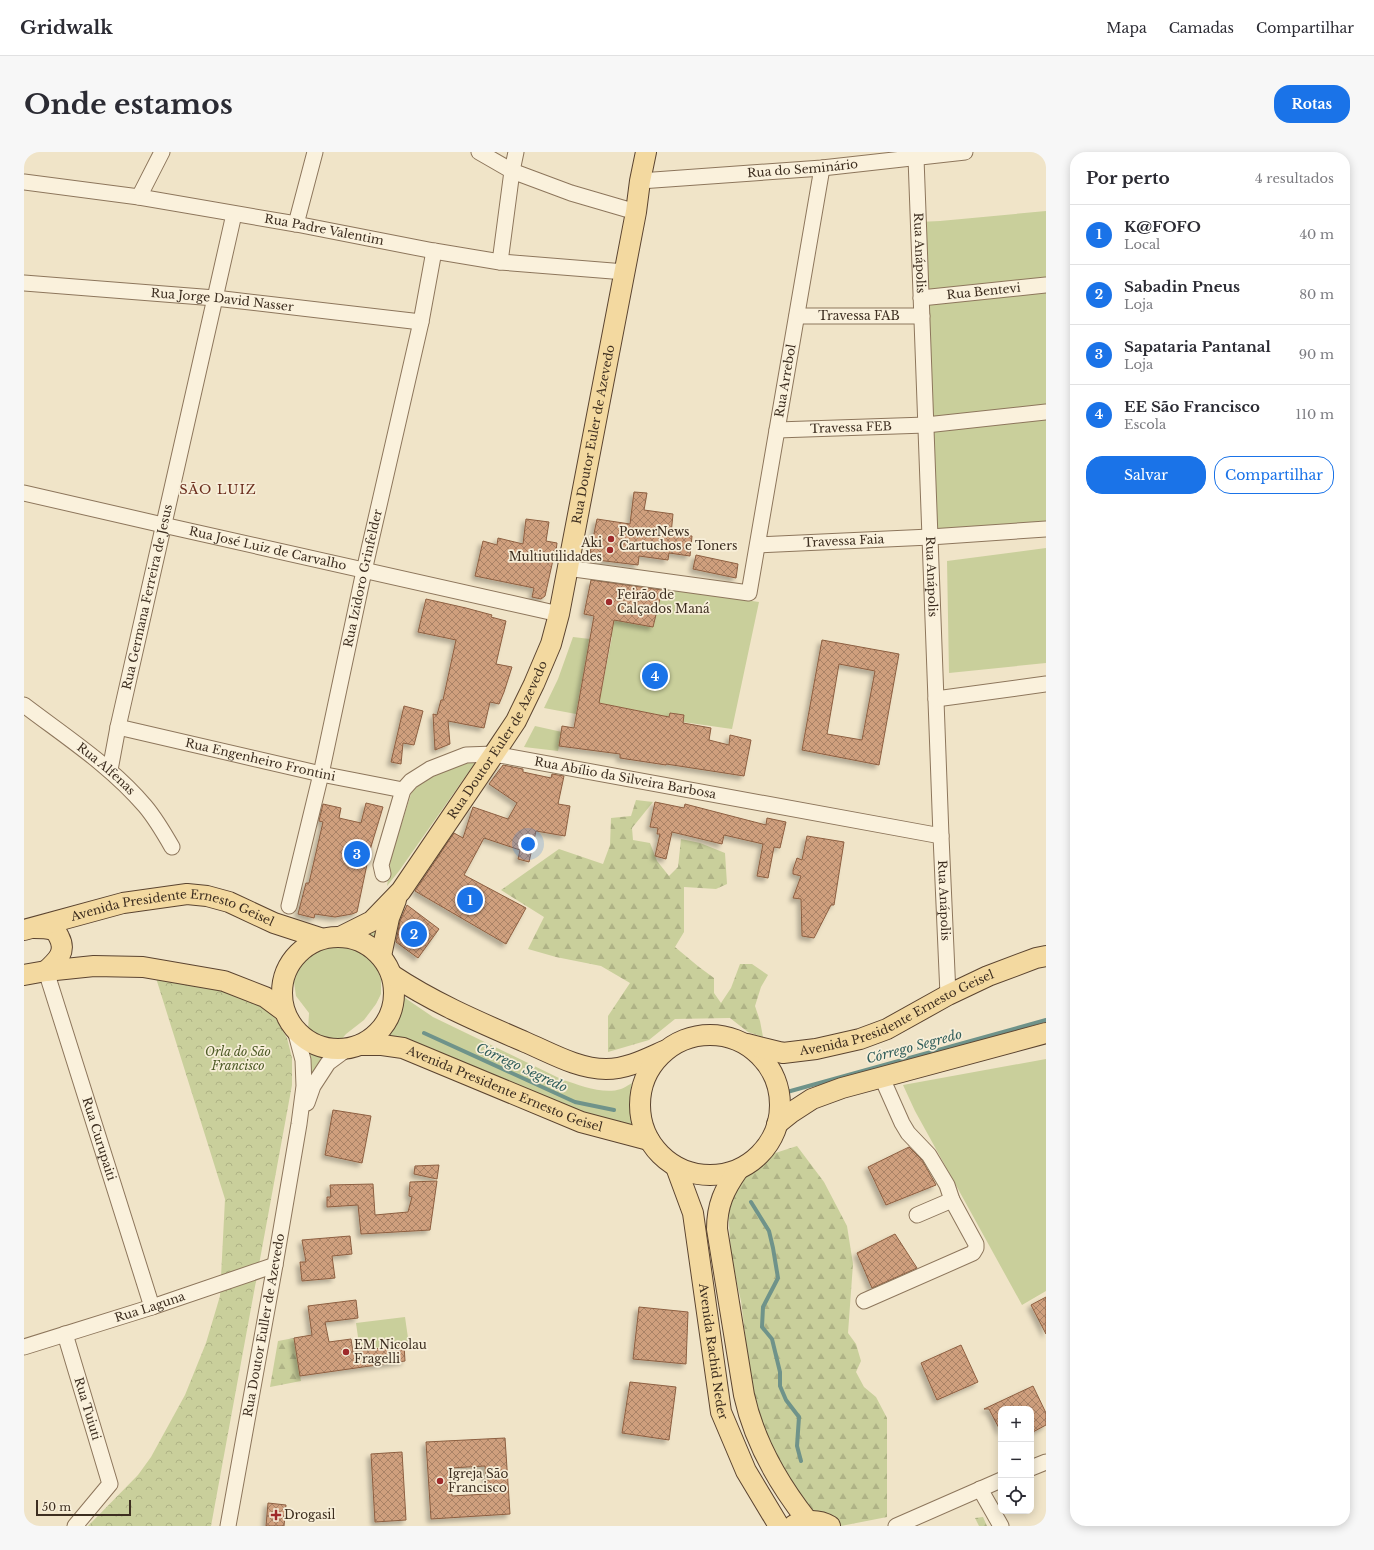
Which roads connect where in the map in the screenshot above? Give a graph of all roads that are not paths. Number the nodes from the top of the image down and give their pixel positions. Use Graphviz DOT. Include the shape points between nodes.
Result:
graph roads {
  1 [pos="162,152"];
  2 [pos="315,152"];
  3 [pos="479,152"];
  4 [pos="516,152"];
  5 [pos="646,152"];
  6 [pos="965,152"];
  7 [pos="916,158"];
  8 [pos="822,168"];
  9 [pos="512,171"];
  10 [pos="640,181"];
  11 [pos="24,182"];
  12 [pos="139,197"];
  13 [pos="636,212"];
  14 [pos="234,214"];
  15 [pos="296,224"];
  16 [pos="434,251"];
  17 [pos="500,262"];
  18 [pos="625,272"];
  19 [pos="24,283"];
  20 [pos="1046,285"];
  21 [pos="215,298"];
  22 [pos="921,298"];
  23 [pos="797,316"];
  24 [pos="922,316"];
  25 [pos="421,322"];
  26 [pos="1046,412"];
  27 [pos="926,425"];
  28 [pos="777,430"];
  29 [pos="24,493"];
  30 [pos="163,525"];
  31 [pos="1046,529"];
  32 [pos="930,537"];
  33 [pos="758,545"];
  34 [pos="568,568"];
  35 [pos="364,571"];
  36 [pos="559,614"];
  37 [pos="1046,684"];
  38 [pos="936,699"];
  39 [pos="24,705"];
  40 [pos="118,727"];
  41 [pos="494,754"];
  42 [pos="110,770"];
  43 [pos="321,774"];
  44 [pos="403,790"];
  45 [pos="941,836"];
  46 [pos="172,848"];
  47 [pos="383,874"];
  48 [pos="401,891"];
  49 [pos="289,906"];
  50 [pos="28,929"];
  51 [pos="342,936"];
  52 [pos="320,938"];
  53 [pos="381,956"];
  54 [pos="1046,956"];
  55 [pos="46,971"];
  56 [pos="24,975"];
  57 [pos="392,975"];
  58 [pos="948,995"];
  59 [pos="284,1011"];
  60 [pos="295,1030"];
  61 [pos="1046,1033"];
  62 [pos="745,1044"];
  63 [pos="354,1047"];
  64 [pos="664,1051"];
  65 [pos="882,1078"];
  66 [pos="299,1124"];
  67 [pos="777,1124"];
  68 [pos="649,1140"];
  69 [pos="676,1167"];
  70 [pos="738,1170"];
  71 [pos="952,1200"];
  72 [pos="917,1215"];
  73 [pos="275,1265"];
  74 [pos="864,1301"];
  75 [pos="152,1307"];
  76 [pos="65,1334"];
  77 [pos="24,1347"];
  78 [pos="1046,1462"];
  79 [pos="1034,1467"];
  80 [pos="998,1481"];
  81 [pos="980,1489"];
  82 [pos="800,1523"];
  83 [pos="75,1526"];
  84 [pos="228,1526"];
  85 [pos="779,1526"];
  86 [pos="830,1526"];
  87 [pos="896,1526"];
  88 [pos="1001,1526"];
  1 -- 12 [label="street"];
  2 -- 15 [label="street"];
  3 -- 9 [label="street"];
  4 -- 9 [label="street"];
  5 -- 10 [label="main road, Rua Doutor Euler de Azevedo"];
  6 -- 7 [label="street, Rua do Seminário"];
  7 -- 8 [label="street, Rua do Seminário"];
  7 -- 22 [label="street, Rua Anápolis"];
  8 -- 10 [label="street, Rua do Seminário"];
  8 -- 23 [label="street, Rua Arrebol"];
  9 -- 13 [label="street" via="571,193"];
  9 -- 17 [label="street"];
  10 -- 13 [label="main road, Rua Doutor Euler de Azevedo"];
  11 -- 12 [label="street, Rua Padre Valentim"];
  12 -- 14 [label="street, Rua Padre Valentim"];
  13 -- 18 [label="main road, Rua Doutor Euler de Azevedo"];
  14 -- 15 [label="street, Rua Padre Valentim"];
  14 -- 21 [label="street, Rua Germana Ferreira de Jesus"];
  15 -- 16 [label="street, Rua Padre Valentim"];
  16 -- 17 [label="street, Rua Padre Valentim"];
  16 -- 25 [label="street, Rua Izidoro Grinfelder"];
  17 -- 18 [label="street, Rua Padre Valentim"];
  18 -- 34 [label="main road, Rua Doutor Euler de Azevedo"];
  19 -- 21 [label="street, Rua Jorge David Nasser"];
  20 -- 22 [label="street, Rua Bentevi"];
  21 -- 25 [label="street, Rua Jorge David Nasser"];
  21 -- 30 [label="street, Rua Germana Ferreira de Jesus"];
  22 -- 24 [label="street, Rua Anápolis"];
  23 -- 24 [label="street, Travessa FAB"];
  23 -- 28 [label="street, Rua Arrebol"];
  24 -- 27 [label="street, Rua Anápolis"];
  25 -- 35 [label="street, Rua Izidoro Grinfelder"];
  26 -- 27 [label="street, Travessa FEB"];
  27 -- 28 [label="street, Travessa FEB"];
  27 -- 32 [label="street, Rua Anápolis"];
  28 -- 33 [label="street, Rua Arrebol"];
  29 -- 30 [label="street, Rua José Luiz de Carvalho"];
  30 -- 35 [label="street, Rua José Luiz de Carvalho"];
  30 -- 40 [label="street, Rua Germana Ferreira de Jesus"];
  31 -- 32 [label="street, Travessa Faia"];
  32 -- 33 [label="street, Travessa Faia"];
  32 -- 38 [label="street, Rua Anápolis"];
  33 -- 34 [label="street, Rua Arrebol" via="749,593"];
  34 -- 36 [label="main road, Rua Doutor Euler de Azevedo"];
  35 -- 36 [label="street, Rua José Luiz de Carvalho"];
  35 -- 43 [label="street, Rua Izidoro Grinfelder"];
  36 -- 41 [label="main road, Rua Doutor Euler de Azevedo" via="551,644 534,684 516,722"];
  37 -- 38 [label="street"];
  38 -- 45 [label="street, Rua Anápolis"];
  39 -- 42 [label="street, Rua Alfenas"];
  40 -- 42 [label="street, Rua Germana Ferreira de Jesus"];
  40 -- 43 [label="street, Rua Engenheiro Frontini"];
  41 -- 44 [label="street, Rua Abílio da Silveira Barbosa" via="466,755 430,769 411,781"];
  41 -- 45 [label="street, Rua Abílio da Silveira Barbosa"];
  41 -- 48 [label="main road, Rua Doutor Euler de Azevedo"];
  42 -- 46 [label="street, Rua Alfenas" via="146,807"];
  43 -- 44 [label="street, Rua Engenheiro Frontini"];
  43 -- 49 [label="street, Rua Izidoro Grinfelder"];
  44 -- 47 [label="street" via="381,865"];
  45 -- 58 [label="street, Rua Anápolis"];
  48 -- 51 [label="main road" via="372,921"];
  48 -- 53 [label="main road" via="389,918"];
  50 -- 52 [label="main road, Avenida Presidente Ernesto Geisel" via="124,903 187,894 229,902 274,923"];
  50 -- 55 [label="main road" via="52,929 61,941 59,959"];
  51 -- 52 [label="main road"];
  51 -- 53 [label="main road" via="363,942"];
  52 -- 59 [label="main road" via="300,950 287,967 281,989"];
  53 -- 57 [label="main road"];
  54 -- 58 [label="main road, Avenida Presidente Ernesto Geisel" via="988,976"];
  55 -- 56 [label="main road"];
  55 -- 59 [label="main road" via="94,966 143,967 224,981 265,997"];
  55 -- 75 [label="street, Rua Curupaiti"];
  57 -- 63 [label="main road" via="395,997 389,1019 375,1036"];
  57 -- 64 [label="main road" via="419,993 456,1012 584,1066 606,1069 634,1064"];
  58 -- 62 [label="main road, Avenida Presidente Ernesto Geisel" via="887,1029 860,1039 816,1049 783,1052"];
  59 -- 60 [label="main road"];
  60 -- 63 [label="main road" via="312,1044 334,1050"];
  60 -- 66 [label="street, Rua Doutor Euller de Azevedo" via="303,1060 304,1086"];
  61 -- 65 [label="main road"];
  62 -- 64 [label="main road" via="729,1037 712,1034 695,1036"];
  62 -- 67 [label="main road" via="765,1061 777,1085 780,1111"];
  63 -- 66 [label="street, Rua Doutor Euller de Azevedo" via="328,1064 314,1086"];
  63 -- 68 [label="main road, Avenida Presidente Ernesto Geisel" via="382,1045 403,1048 581,1122"];
  64 -- 68 [label="main road" via="645,1077 640,1109"];
  65 -- 67 [label="main road" via="812,1099"];
  65 -- 71 [label="street" via="902,1124 929,1154 947,1185"];
  66 -- 73 [label="street, Rua Doutor Euller de Azevedo"];
  67 -- 70 [label="main road" via="773,1137 758,1157"];
  68 -- 69 [label="main road"];
  69 -- 70 [label="main road" via="696,1174 710,1175"];
  69 -- 85 [label="main road, Avenida Rachid Neder" via="693,1213 721,1412 746,1471"];
  70 -- 82 [label="main road, Avenida Rachid Neder" via="725,1188 717,1216 717,1229 746,1400 750,1422 776,1477 794,1504"];
  71 -- 72 [label="street"];
  71 -- 74 [label="street" via="976,1244 973,1253"];
  73 -- 75 [label="street, Rua Laguna"];
  73 -- 84 [label="street, Rua Doutor Euller de Azevedo"];
  75 -- 76 [label="street, Rua Laguna"];
  76 -- 77 [label="street, Rua Laguna"];
  76 -- 83 [label="street, Rua Tuiuti" via="110,1484"];
  78 -- 79 [label="street"];
  80 -- 81 [label="street"];
  81 -- 87 [label="street"];
  81 -- 88 [label="street"];
  82 -- 86 [label="main road" via="824,1523"];
}
